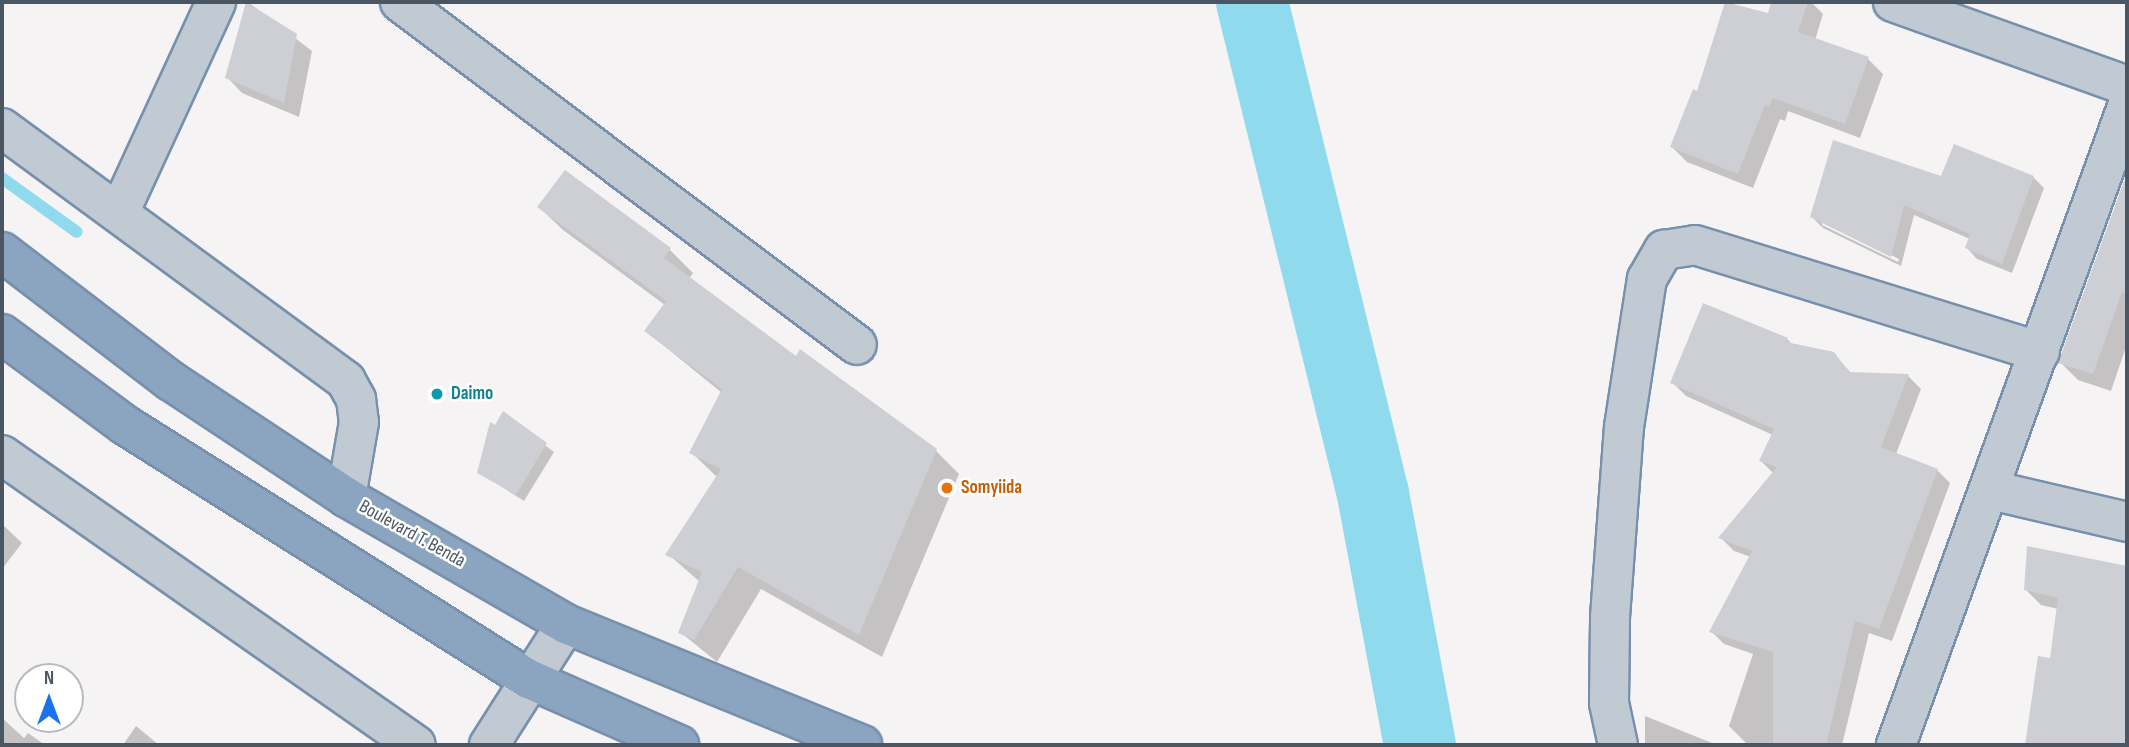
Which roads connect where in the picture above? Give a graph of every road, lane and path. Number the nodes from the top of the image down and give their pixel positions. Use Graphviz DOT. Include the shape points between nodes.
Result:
graph roads {
  1 [pos="216,2"];
  2 [pos="400,2"];
  3 [pos="1893,2"];
  4 [pos="2127,86"];
  5 [pos="2127,107"];
  6 [pos="2,128"];
  7 [pos="120,211"];
  8 [pos="2,252"];
  9 [pos="2,334"];
  10 [pos="857,345"];
  11 [pos="2040,352"];
  12 [pos="2,455"];
  13 [pos="1991,490"];
  14 [pos="346,497"];
  15 [pos="2127,522"];
  16 [pos="566,624"];
  17 [pos="529,679"];
  18 [pos="416,745"];
  19 [pos="489,745"];
  20 [pos="679,745"];
  21 [pos="862,745"];
  22 [pos="1618,745"];
  23 [pos="1896,745"];
  1 -- 7 [label="street"];
  2 -- 10 [label="street"];
  3 -- 4 [label="street"];
  5 -- 11 [label="street"];
  6 -- 7 [label="street"];
  7 -- 14 [label="street" via="346,381 356,399 359,422"];
  8 -- 14 [label="highway, Boulevard T. Benda" via="172,381"];
  9 -- 17 [label="highway" via="125,425"];
  11 -- 13 [label="street"];
  11 -- 22 [label="street" via="1695,245 1664,250 1647,279 1624,427 1610,617 1609,703"];
  12 -- 18 [label="street"];
  13 -- 15 [label="street"];
  13 -- 23 [label="street"];
  14 -- 16 [label="highway, Boulevard T. Benda"];
  16 -- 17 [label="street"];
  16 -- 21 [label="highway, Boulevard T. Benda"];
  17 -- 19 [label="street"];
  17 -- 20 [label="highway"];
}
